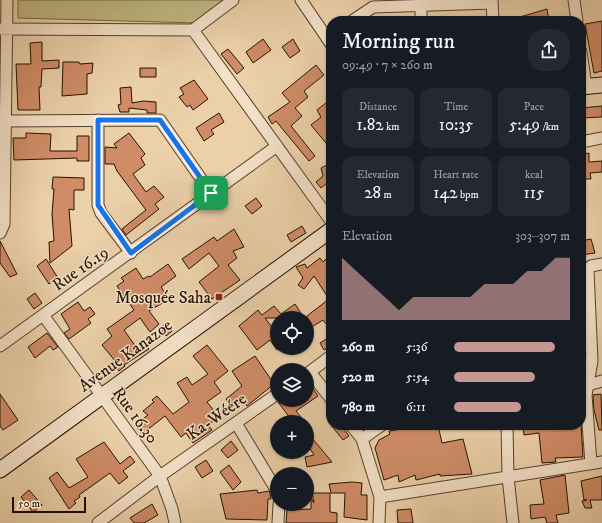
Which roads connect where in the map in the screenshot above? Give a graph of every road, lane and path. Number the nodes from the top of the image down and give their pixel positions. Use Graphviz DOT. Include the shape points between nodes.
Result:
graph roads {
  1 [pos="7,0"];
  2 [pos="233,0"];
  3 [pos="301,0"];
  4 [pos="574,0"];
  5 [pos="492,2"];
  6 [pos="421,6"];
  7 [pos="360,16"];
  8 [pos="421,16"];
  9 [pos="493,16"];
  10 [pos="576,16"];
  11 [pos="3,29"];
  12 [pos="193,30"];
  13 [pos="326,34"];
  14 [pos="602,85"];
  15 [pos="586,87"];
  16 [pos="98,120"];
  17 [pos="5,121"];
  18 [pos="602,138"];
  19 [pos="586,141"];
  20 [pos="277,146"];
  21 [pos="211,193"];
  22 [pos="326,214"];
  23 [pos="0,233"];
  24 [pos="326,234"];
  25 [pos="131,253"];
  26 [pos="602,264"];
  27 [pos="586,285"];
  28 [pos="586,302"];
  29 [pos="43,315"];
  30 [pos="0,346"];
  31 [pos="326,360"];
  32 [pos="592,361"];
  33 [pos="586,362"];
  34 [pos="314,369"];
  35 [pos="314,380"];
  36 [pos="602,382"];
  37 [pos="588,385"];
  38 [pos="326,393"];
  39 [pos="101,396"];
  40 [pos="270,399"];
  41 [pos="236,422"];
  42 [pos="355,430"];
  43 [pos="375,430"];
  44 [pos="507,430"];
  45 [pos="362,439"];
  46 [pos="602,462"];
  47 [pos="591,464"];
  48 [pos="0,470"];
  49 [pos="160,476"];
  50 [pos="508,477"];
  51 [pos="270,479"];
  52 [pos="380,497"];
  53 [pos="279,511"];
  54 [pos="98,523"];
  55 [pos="175,523"];
  56 [pos="278,523"];
  57 [pos="379,523"];
  58 [pos="513,523"];
  1 -- 11 [label="street"];
  2 -- 12 [label="street"];
  3 -- 13 [label="street"];
  4 -- 10 [label="street"];
  5 -- 6 [label="street"];
  5 -- 9 [label="street"];
  6 -- 7 [label="street" via="373,7"];
  6 -- 8 [label="street"];
  11 -- 12 [label="street"];
  11 -- 17 [label="street"];
  12 -- 20 [label="street"];
  14 -- 15 [label="street"];
  16 -- 17 [label="street"];
  16 -- 21 [label="street" via="160,120"];
  16 -- 25 [label="street" via="98,205"];
  17 -- 23 [label="street" via="4,224"];
  18 -- 19 [label="street"];
  20 -- 21 [label="street, Rue 16.19"];
  20 -- 22 [label="street"];
  21 -- 25 [label="street, Rue 16.19"];
  24 -- 39 [label="street, Avenue Kanazoe"];
  25 -- 29 [label="street, Rue 16.19"];
  26 -- 27 [label="street" via="591,266"];
  28 -- 32 [label="street"];
  29 -- 30 [label="street, Rue 16.19"];
  29 -- 39 [label="street, Rue 16.30"];
  31 -- 34 [label="street"];
  32 -- 33 [label="street"];
  32 -- 37 [label="street"];
  35 -- 38 [label="street"];
  36 -- 37 [label="street"];
  37 -- 47 [label="street" via="586,395"];
  39 -- 48 [label="street, Avenue Kanazoe"];
  39 -- 49 [label="street, Rue 16.30"];
  40 -- 41 [label="street, Ka-Wéére"];
  41 -- 49 [label="street, Ka-Wéére"];
  41 -- 51 [label="street"];
  42 -- 45 [label="street"];
  43 -- 45 [label="street"];
  44 -- 50 [label="street"];
  45 -- 52 [label="street"];
  46 -- 47 [label="street"];
  47 -- 50 [label="street"];
  49 -- 54 [label="street, Ka-Wéére"];
  49 -- 55 [label="street, Rue 16.30"];
  50 -- 52 [label="street"];
  50 -- 58 [label="street"];
  52 -- 57 [label="street"];
  53 -- 56 [label="street"];
}
